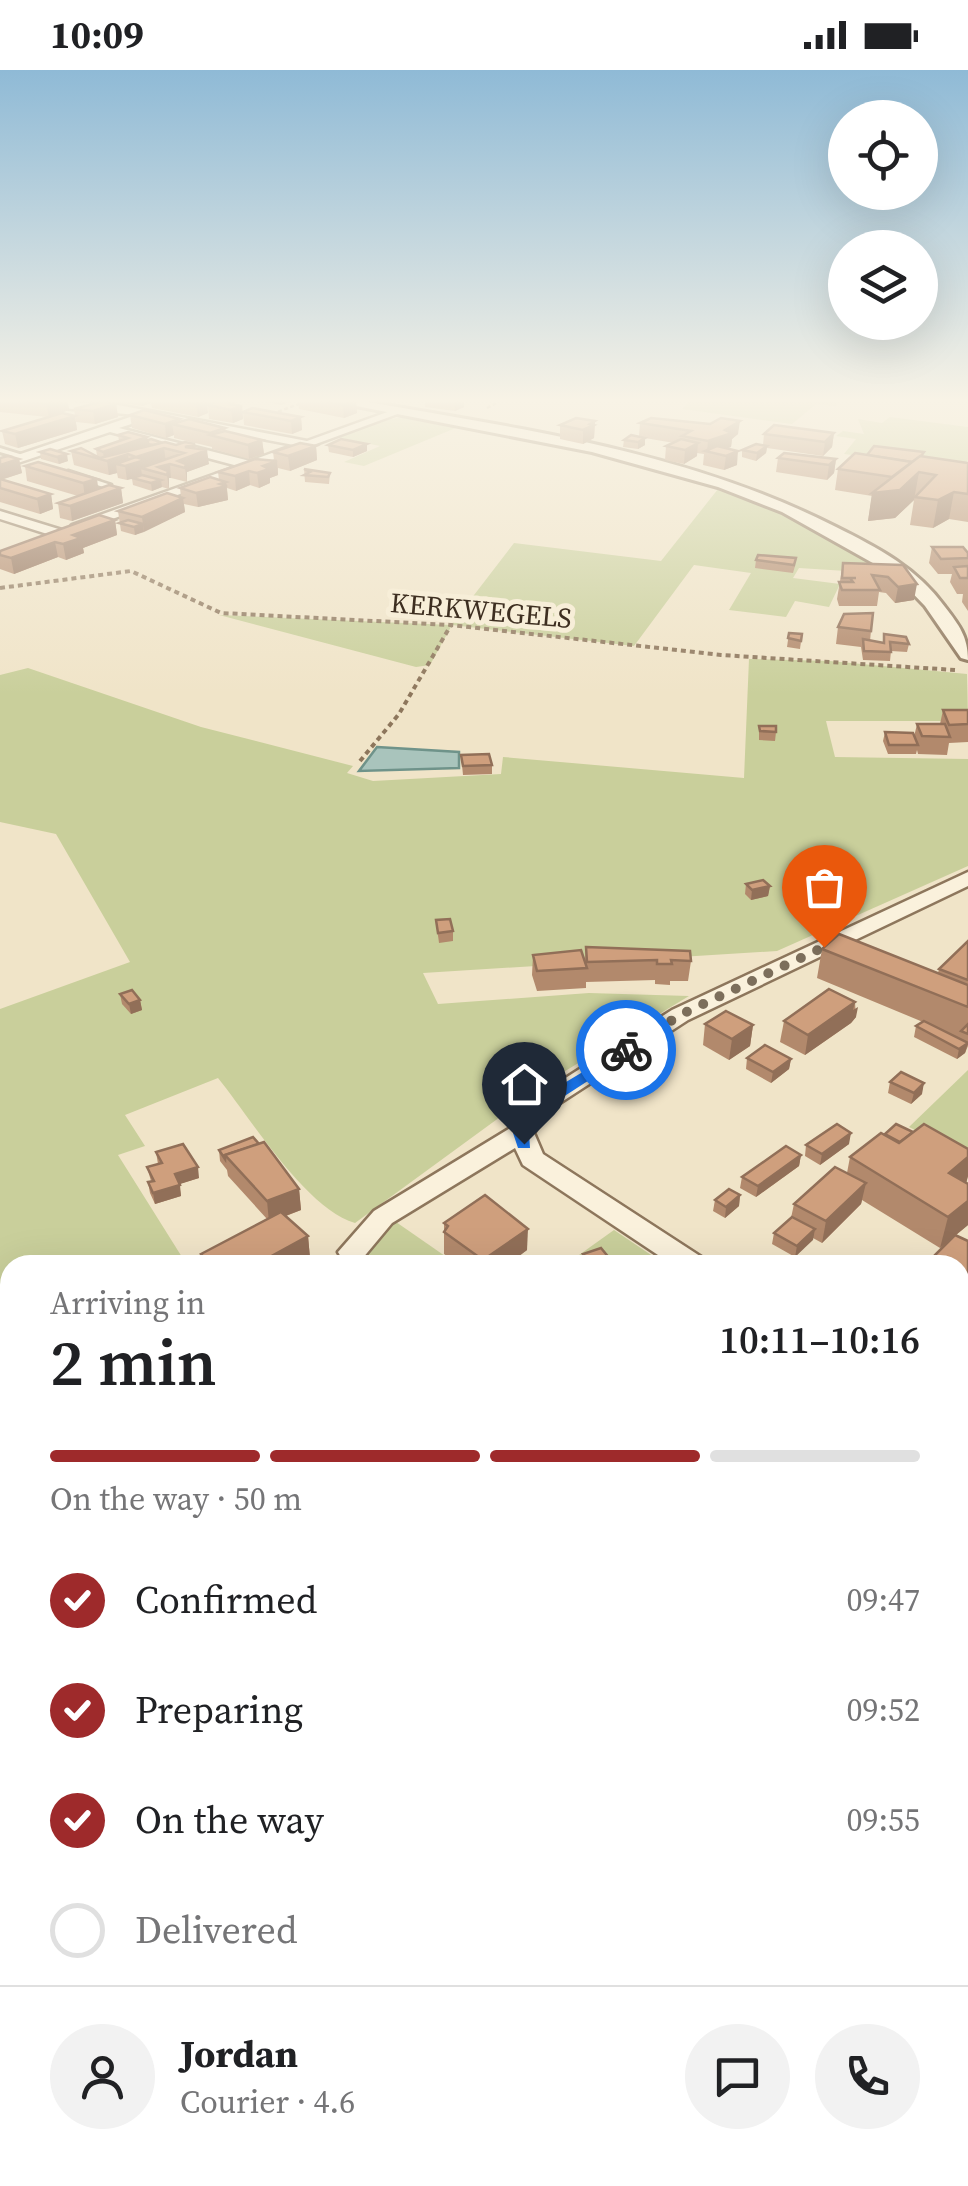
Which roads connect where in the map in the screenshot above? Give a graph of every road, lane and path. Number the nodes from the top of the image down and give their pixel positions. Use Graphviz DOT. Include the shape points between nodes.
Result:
graph roads {
  1 [pos="146,497"];
  2 [pos="167,497"];
  3 [pos="765,497"];
  4 [pos="158,500"];
  5 [pos="0,515"];
  6 [pos="60,534"];
  7 [pos="30,544"];
  8 [pos="0,588"];
  9 [pos="451,624"];
  10 [pos="968,654"];
  11 [pos="968,670"];
  12 [pos="360,761"];
  13 [pos="968,878"];
  14 [pos="521,1133"];
  15 [pos="352,1252"];
  16 [pos="678,1255"];
  1 -- 4 [label="street"];
  2 -- 4 [label="street"];
  3 -- 10 [label="street" via="901,572"];
  4 -- 6 [label="street"];
  5 -- 6 [label="street"];
  6 -- 7 [label="street"];
  8 -- 9 [label="path, KERKWEGELS" via="131,571 222,612"];
  9 -- 11 [label="path, KERKWEGELS" via="721,656"];
  9 -- 12 [label="path" via="399,714"];
  13 -- 14 [label="street" via="680,1015 537,1107"];
  14 -- 15 [label="street" via="383,1218"];
  14 -- 16 [label="street" via="532,1159"];
}
